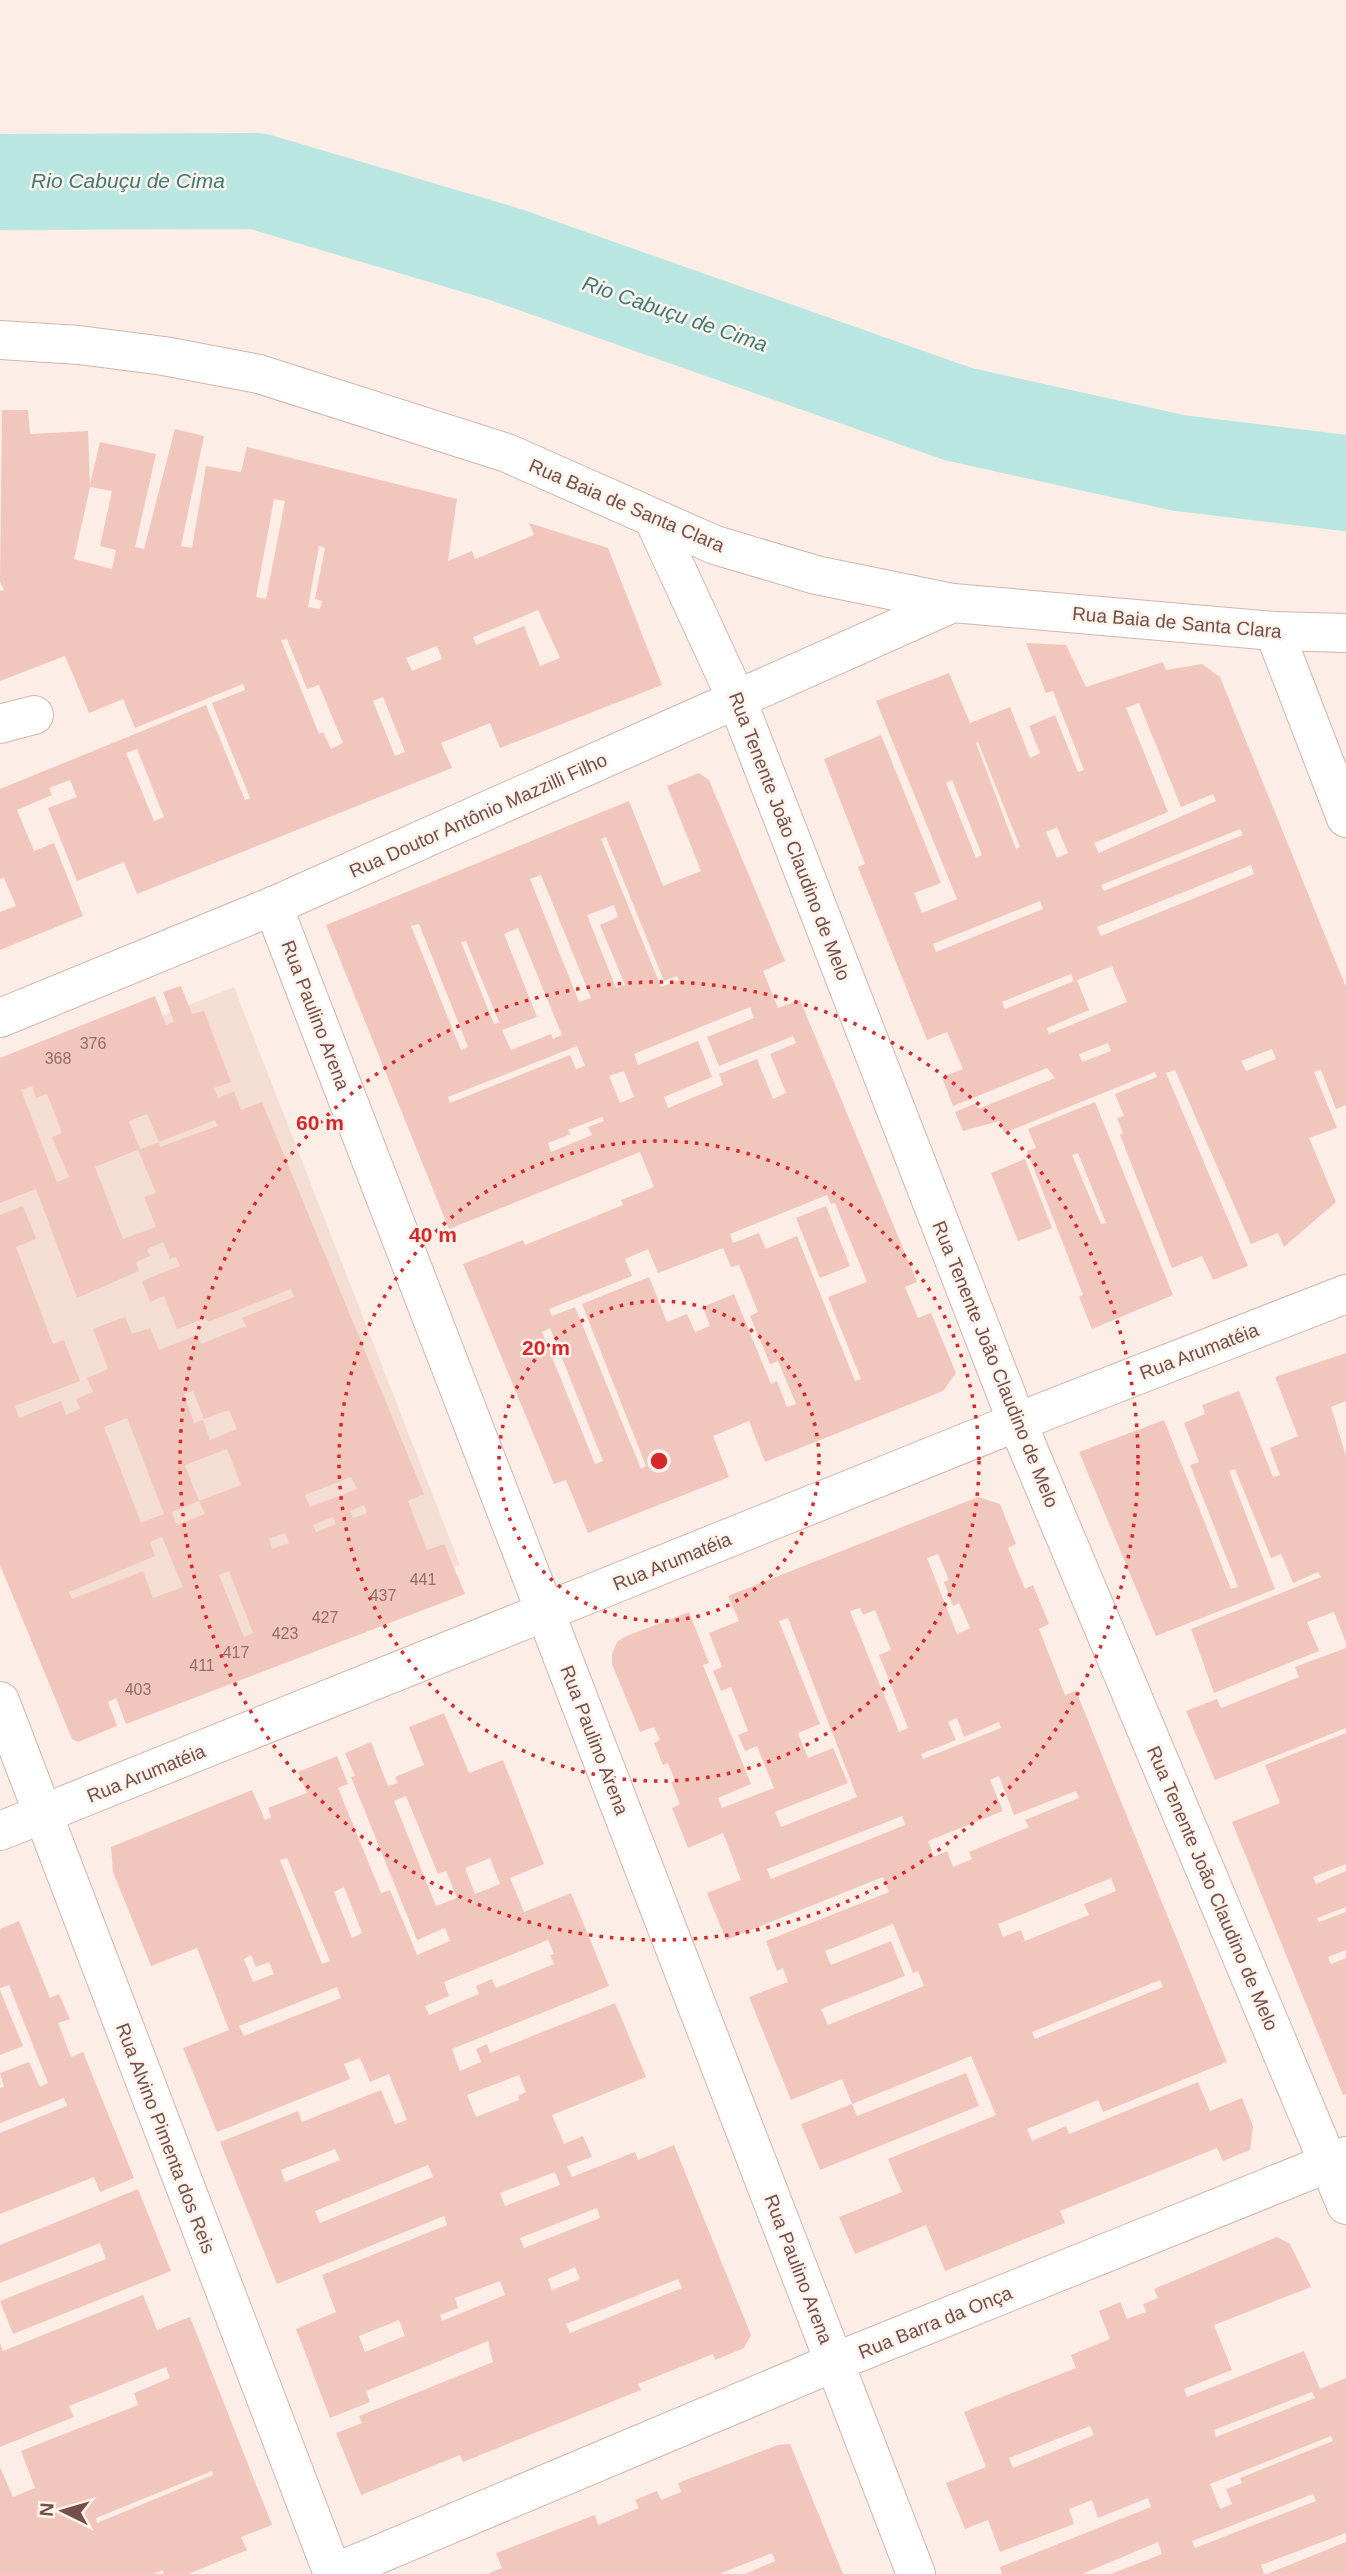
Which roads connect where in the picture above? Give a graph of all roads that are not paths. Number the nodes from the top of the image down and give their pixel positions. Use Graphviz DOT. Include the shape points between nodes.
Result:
graph roads {
  1 [pos="0,340"];
  2 [pos="654,520"];
  3 [pos="953,603"];
  4 [pos="1274,631"];
  5 [pos="1346,633"];
  6 [pos="737,700"];
  7 [pos="1346,818"];
  8 [pos="274,906"];
  9 [pos="0,1018"];
  10 [pos="1346,1294"];
  11 [pos="1017,1422"];
  12 [pos="546,1611"];
  13 [pos="0,1701"];
  14 [pos="43,1814"];
  15 [pos="0,1832"];
  16 [pos="1337,2160"];
  17 [pos="1346,2205"];
  18 [pos="835,2362"];
  19 [pos="332,2574"];
  20 [pos="916,2574"];
  1 -- 2 [label="street, Rua Baia de Santa Clara" via="164,356 259,374 507,453"];
  2 -- 3 [label="street, Rua Baia de Santa Clara" via="715,545 816,575"];
  2 -- 6 [label="street, Rua Tenente João Claudino de Melo"];
  3 -- 4 [label="street, Rua Baia de Santa Clara"];
  3 -- 6 [label="street, Rua Doutor Antônio Mazzilli Filho"];
  4 -- 5 [label="street, Rua Baia de Santa Clara"];
  4 -- 7 [label="street"];
  6 -- 8 [label="street, Rua Doutor Antônio Mazzilli Filho"];
  6 -- 11 [label="street, Rua Tenente João Claudino de Melo"];
  8 -- 9 [label="street, Rua Doutor Antônio Mazzilli Filho"];
  8 -- 12 [label="street, Rua Paulino Arena"];
  10 -- 11 [label="street, Rua Arumatéia"];
  11 -- 12 [label="street, Rua Arumatéia"];
  11 -- 16 [label="street, Rua Tenente João Claudino de Melo"];
  12 -- 14 [label="street, Rua Arumatéia"];
  12 -- 18 [label="street, Rua Paulino Arena"];
  13 -- 14 [label="street, Rua Alvino Pimenta dos Reis"];
  14 -- 15 [label="street, Rua Arumatéia"];
  14 -- 19 [label="street, Rua Alvino Pimenta dos Reis"];
  16 -- 17 [label="street, Rua Tenente João Claudino de Melo"];
  16 -- 18 [label="street, Rua Barra da Onça"];
  18 -- 19 [label="street, Rua Barra da Onça"];
  18 -- 20 [label="street, Rua Paulino Arena"];
}
